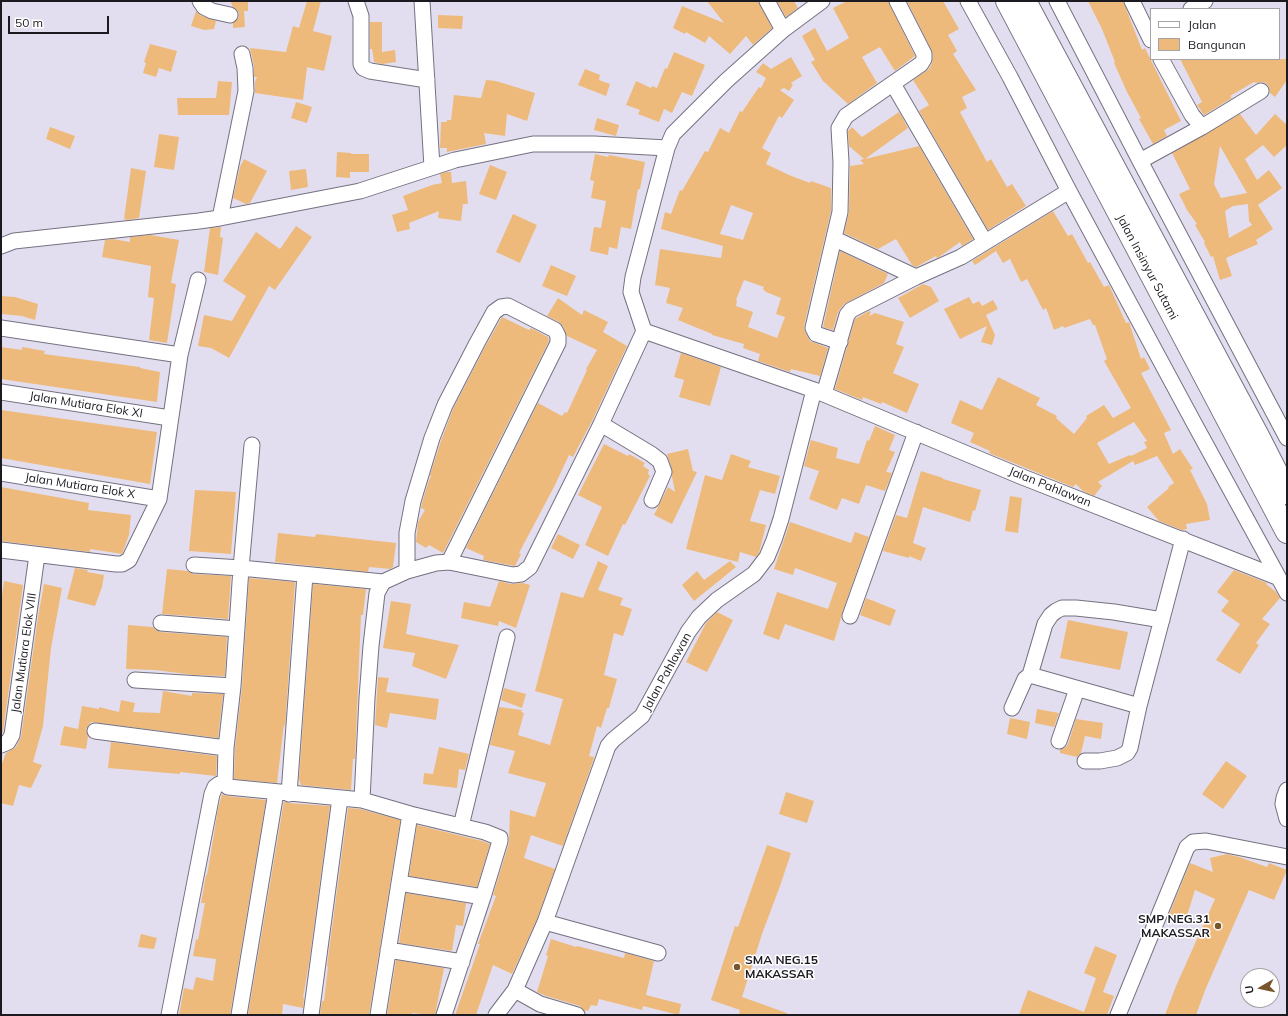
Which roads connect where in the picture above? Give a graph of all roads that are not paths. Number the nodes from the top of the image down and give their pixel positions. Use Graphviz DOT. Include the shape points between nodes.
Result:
graph roads {
  1 [pos="200,1"];
  2 [pos="356,1"];
  3 [pos="422,1"];
  4 [pos="767,1"];
  5 [pos="822,1"];
  6 [pos="896,1"];
  7 [pos="968,1"];
  8 [pos="1007,1"];
  9 [pos="1025,1"];
  10 [pos="1058,1"];
  11 [pos="1132,1"];
  12 [pos="1205,1"];
  13 [pos="1193,8"];
  14 [pos="230,15"];
  15 [pos="783,30"];
  16 [pos="1150,36"];
  17 [pos="242,54"];
  18 [pos="1162,60"];
  19 [pos="427,80"];
  20 [pos="893,84"];
  21 [pos="1261,91"];
  22 [pos="1202,128"];
  23 [pos="667,148"];
  24 [pos="1140,161"];
  25 [pos="432,166"];
  26 [pos="1069,191"];
  27 [pos="220,218"];
  28 [pos="834,239"];
  29 [pos="985,242"];
  30 [pos="1,246"];
  31 [pos="916,277"];
  32 [pos="198,280"];
  33 [pos="1,328"];
  34 [pos="644,331"];
  35 [pos="840,342"];
  36 [pos="180,355"];
  37 [pos="1,392"];
  38 [pos="819,392"];
  39 [pos="170,418"];
  40 [pos="601,424"];
  41 [pos="916,432"];
  42 [pos="1287,438"];
  43 [pos="252,446"];
  44 [pos="1,473"];
  45 [pos="1287,493"];
  46 [pos="159,499"];
  47 [pos="652,500"];
  48 [pos="1287,532"];
  49 [pos="1183,539"];
  50 [pos="1,550"];
  51 [pos="37,555"];
  52 [pos="449,562"];
  53 [pos="194,565"];
  54 [pos="241,568"];
  55 [pos="406,571"];
  56 [pos="305,574"];
  57 [pos="1277,577"];
  58 [pos="383,582"];
  59 [pos="1287,593"];
  60 [pos="850,616"];
  61 [pos="1162,620"];
  62 [pos="161,623"];
  63 [pos="237,629"];
  64 [pos="507,637"];
  65 [pos="1030,675"];
  66 [pos="135,680"];
  67 [pos="233,686"];
  68 [pos="1077,689"];
  69 [pos="1139,706"];
  70 [pos="1012,708"];
  71 [pos="95,731"];
  72 [pos="1059,741"];
  73 [pos="1,745"];
  74 [pos="226,748"];
  75 [pos="1086,761"];
  76 [pos="225,784"];
  77 [pos="1287,790"];
  78 [pos="282,793"];
  79 [pos="340,798"];
  80 [pos="362,800"];
  81 [pos="410,814"];
  82 [pos="1287,819"];
  83 [pos="461,826"];
  84 [pos="1287,849"];
  85 [pos="1271,854"];
  86 [pos="1287,857"];
  87 [pos="399,883"];
  88 [pos="483,897"];
  89 [pos="545,922"];
  90 [pos="388,950"];
  91 [pos="658,953"];
  92 [pos="462,962"];
  93 [pos="515,990"];
  94 [pos="169,1015"];
  95 [pos="239,1015"];
  96 [pos="311,1015"];
  97 [pos="378,1015"];
  98 [pos="444,1015"];
  99 [pos="496,1015"];
  100 [pos="577,1015"];
  101 [pos="1118,1015"];
  1 -- 14 [label="street" via="204,8"];
  2 -- 19 [label="street" via="362,16 363,68"];
  3 -- 19 [label="street"];
  4 -- 15 [label="street"];
  5 -- 15 [label="street"];
  6 -- 20 [label="street" via="924,54 924,59 921,64"];
  7 -- 26 [label="street"];
  8 -- 48 [label="highway, Jalan Insinyur Sutami"];
  9 -- 45 [label="highway, Jalan Insinyur Sutami"];
  10 -- 24 [label="street"];
  11 -- 16 [label="street"];
  12 -- 13 [label="street"];
  15 -- 23 [label="street" via="726,81 673,134"];
  17 -- 27 [label="street" via="246,91"];
  18 -- 22 [label="street" via="1192,116"];
  19 -- 25 [label="street"];
  20 -- 28 [label="street" via="846,116 839,128 840,212"];
  20 -- 29 [label="street"];
  21 -- 22 [label="street"];
  22 -- 24 [label="street"];
  23 -- 25 [label="street" via="533,144"];
  23 -- 34 [label="street" via="631,292"];
  24 -- 42 [label="street"];
  25 -- 27 [label="street" via="360,191"];
  26 -- 29 [label="street, Jalan Pahlawan"];
  26 -- 57 [label="street"];
  27 -- 30 [label="street" via="14,241"];
  28 -- 31 [label="street"];
  28 -- 35 [label="street" via="813,328 816,334"];
  29 -- 31 [label="street, Jalan Pahlawan" via="961,257"];
  31 -- 35 [label="street, Jalan Pahlawan" via="851,310"];
  32 -- 36 [label="street"];
  33 -- 36 [label="street"];
  34 -- 38 [label="street"];
  34 -- 40 [label="street"];
  35 -- 38 [label="street, Jalan Pahlawan"];
  36 -- 39 [label="street"];
  37 -- 39 [label="street, Jalan Mutiara Elok XI"];
  38 -- 41 [label="street, Jalan Pahlawan"];
  38 -- 89 [label="street, Jalan Pahlawan" via="767,557 754,574 717,600 699,617 688,632 642,716 608,746"];
  39 -- 46 [label="street"];
  40 -- 47 [label="street" via="660,461 664,472"];
  40 -- 52 [label="street" via="530,567 521,574 513,574"];
  41 -- 49 [label="street, Jalan Pahlawan" via="1020,476"];
  41 -- 60 [label="street"];
  43 -- 54 [label="street"];
  44 -- 46 [label="street, Jalan Mutiara Elok X"];
  46 -- 51 [label="street" via="126,562 116,564"];
  49 -- 57 [label="street, Jalan Pahlawan"];
  49 -- 61 [label="street"];
  50 -- 51 [label="street"];
  51 -- 73 [label="street, Jalan Mutiara Elok VIII" via="12,735 8,742"];
  52 -- 55 [label="street"];
  52 -- 55 [label="street" via="558,343 555,330 508,306 494,312 445,405 432,438 413,501 407,533"];
  53 -- 54 [label="street"];
  54 -- 56 [label="street"];
  54 -- 63 [label="street"];
  55 -- 58 [label="street"];
  56 -- 58 [label="street"];
  56 -- 78 [label="street"];
  57 -- 59 [label="street"];
  58 -- 80 [label="street" via="377,593 371,646"];
  61 -- 65 [label="street" via="1114,612 1062,608 1050,615 1045,624"];
  61 -- 69 [label="street"];
  62 -- 63 [label="street"];
  63 -- 67 [label="street"];
  64 -- 83 [label="street"];
  65 -- 68 [label="street"];
  65 -- 70 [label="street" via="1025,679"];
  66 -- 67 [label="street"];
  67 -- 74 [label="street"];
  68 -- 69 [label="street"];
  68 -- 72 [label="street"];
  69 -- 75 [label="street" via="1127,752 1110,760"];
  71 -- 74 [label="street"];
  74 -- 76 [label="street"];
  76 -- 78 [label="street" via="228,787"];
  76 -- 94 [label="street" via="215,787 212,794"];
  77 -- 82 [label="street" via="1283,804"];
  78 -- 79 [label="street"];
  78 -- 95 [label="street"];
  79 -- 80 [label="street"];
  79 -- 96 [label="street"];
  80 -- 81 [label="street"];
  81 -- 83 [label="street"];
  81 -- 87 [label="street"];
  83 -- 88 [label="street" via="500,839"];
  84 -- 85 [label="street"];
  85 -- 86 [label="street"];
  85 -- 101 [label="street" via="1206,841 1193,842 1187,847"];
  87 -- 88 [label="street"];
  87 -- 90 [label="street"];
  88 -- 92 [label="street"];
  89 -- 91 [label="street"];
  89 -- 93 [label="street, Jalan Pahlawan"];
  90 -- 92 [label="street"];
  90 -- 97 [label="street"];
  92 -- 98 [label="street"];
  93 -- 99 [label="street, Jalan Pahlawan"];
  93 -- 100 [label="street" via="540,1004"];
}
